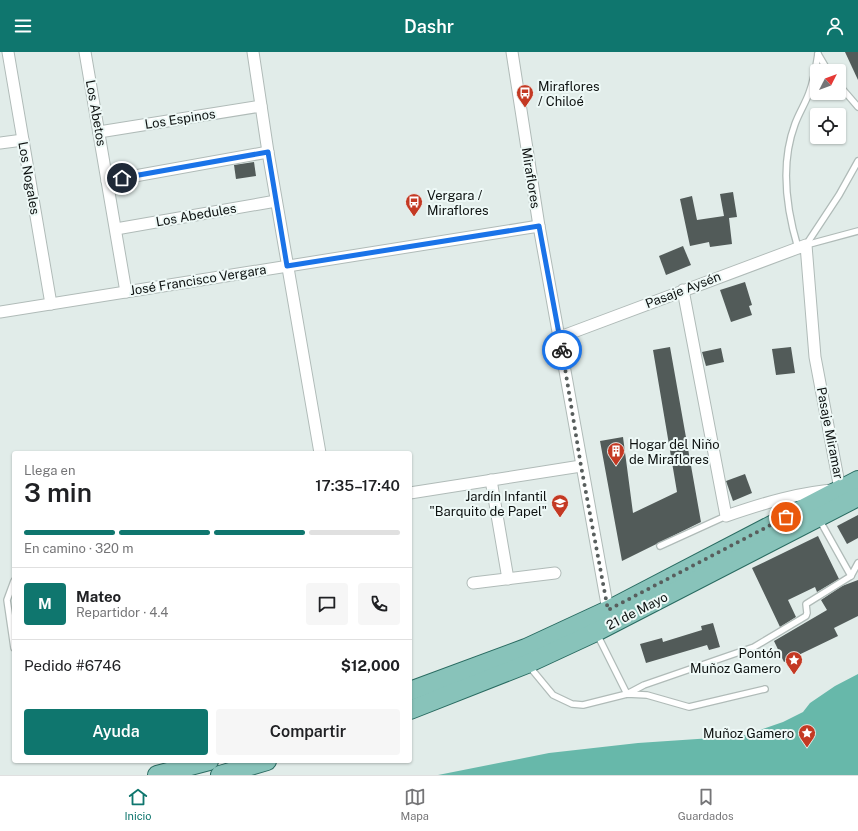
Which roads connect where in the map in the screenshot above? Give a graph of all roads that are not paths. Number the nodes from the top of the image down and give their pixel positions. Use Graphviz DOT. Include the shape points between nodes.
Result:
graph roads {
  1 [pos="85,52"];
  2 [pos="253,52"];
  3 [pos="512,52"];
  4 [pos="818,53"];
  5 [pos="5,57"];
  6 [pos="824,64"];
  7 [pos="846,93"];
  8 [pos="261,106"];
  9 [pos="858,107"];
  10 [pos="99,132"];
  11 [pos="23,140"];
  12 [pos="0,143"];
  13 [pos="268,152"];
  14 [pos="858,161"];
  15 [pos="108,181"];
  16 [pos="276,201"];
  17 [pos="539,226"];
  18 [pos="116,229"];
  19 [pos="858,231"];
  20 [pos="802,246"];
  21 [pos="287,266"];
  22 [pos="683,290"];
  23 [pos="126,292"];
  24 [pos="51,304"];
  25 [pos="0,312"];
  26 [pos="560,337"];
  27 [pos="320,451"];
  28 [pos="581,466"];
  29 [pos="491,480"];
  30 [pos="858,480"];
  31 [pos="840,489"];
  32 [pos="412,493"];
  33 [pos="858,498"];
  34 [pos="726,516"];
  35 [pos="818,518"];
  36 [pos="660,546"];
  37 [pos="858,563"];
  38 [pos="555,573"];
  39 [pos="851,576"];
  40 [pos="508,579"];
  41 [pos="473,583"];
  42 [pos="12,586"];
  43 [pos="608,610"];
  44 [pos="596,632"];
  45 [pos="12,634"];
  46 [pos="527,664"];
  47 [pos="766,689"];
  48 [pos="412,690"];
  49 [pos="627,694"];
  50 [pos="412,709"];
  51 [pos="200,763"];
  52 [pos="260,763"];
  53 [pos="162,772"];
  54 [pos="220,775"];
  1 -- 10 [label="street, Los Abetos"];
  2 -- 8 [label="street"];
  3 -- 17 [label="street, Miraflores"];
  4 -- 6 [label="lane"];
  4 -- 20 [label="lane" via="809,93 795,123 787,166 789,219"];
  5 -- 11 [label="street, Los Nogales"];
  7 -- 9 [label="lane"];
  8 -- 10 [label="street, Los Espinos"];
  8 -- 13 [label="street"];
  10 -- 15 [label="street, Los Abetos"];
  11 -- 12 [label="street"];
  11 -- 24 [label="street, Los Nogales"];
  13 -- 15 [label="street"];
  13 -- 16 [label="street"];
  14 -- 20 [label="lane" via="839,195"];
  15 -- 18 [label="street, Los Abetos"];
  16 -- 18 [label="street, Los Abedules"];
  16 -- 21 [label="street"];
  17 -- 21 [label="street, José Francisco Vergara"];
  17 -- 26 [label="street, Miraflores"];
  18 -- 23 [label="street, Los Abetos"];
  19 -- 20 [label="lane"];
  20 -- 22 [label="street, Pasaje Aysén"];
  20 -- 31 [label="street, Pasaje Miramar" via="815,357"];
  21 -- 23 [label="street, José Francisco Vergara"];
  21 -- 27 [label="street"];
  22 -- 26 [label="street, Pasaje Aysén"];
  22 -- 34 [label="street"];
  23 -- 24 [label="street, José Francisco Vergara"];
  24 -- 25 [label="street, José Francisco Vergara"];
  26 -- 28 [label="street, Miraflores"];
  28 -- 29 [label="street"];
  28 -- 43 [label="street, Miraflores"];
  29 -- 32 [label="street"];
  29 -- 40 [label="street"];
  30 -- 31 [label="main road, 21 de Mayo"];
  31 -- 34 [label="street, Pasaje Miramar" via="808,492 770,501"];
  31 -- 43 [label="main road, 21 de Mayo"];
  33 -- 35 [label="main road, 21 de Mayo"];
  34 -- 36 [label="lane"];
  35 -- 39 [label="lane"];
  35 -- 44 [label="main road, 21 de Mayo"];
  37 -- 39 [label="lane"];
  38 -- 40 [label="street"];
  39 -- 49 [label="lane" via="806,604 806,616 754,647 644,684"];
  40 -- 41 [label="street"];
  42 -- 45 [label="lane" via="7,600"];
  43 -- 48 [label="main road, 21 de Mayo" via="526,648"];
  44 -- 46 [label="main road, 21 de Mayo"];
  44 -- 49 [label="lane"];
  46 -- 49 [label="lane" via="554,695 572,704 583,705"];
  46 -- 50 [label="main road, 21 de Mayo"];
  47 -- 49 [label="lane" via="689,707 647,695"];
  51 -- 53 [label="main road"];
  52 -- 54 [label="main road"];
}
